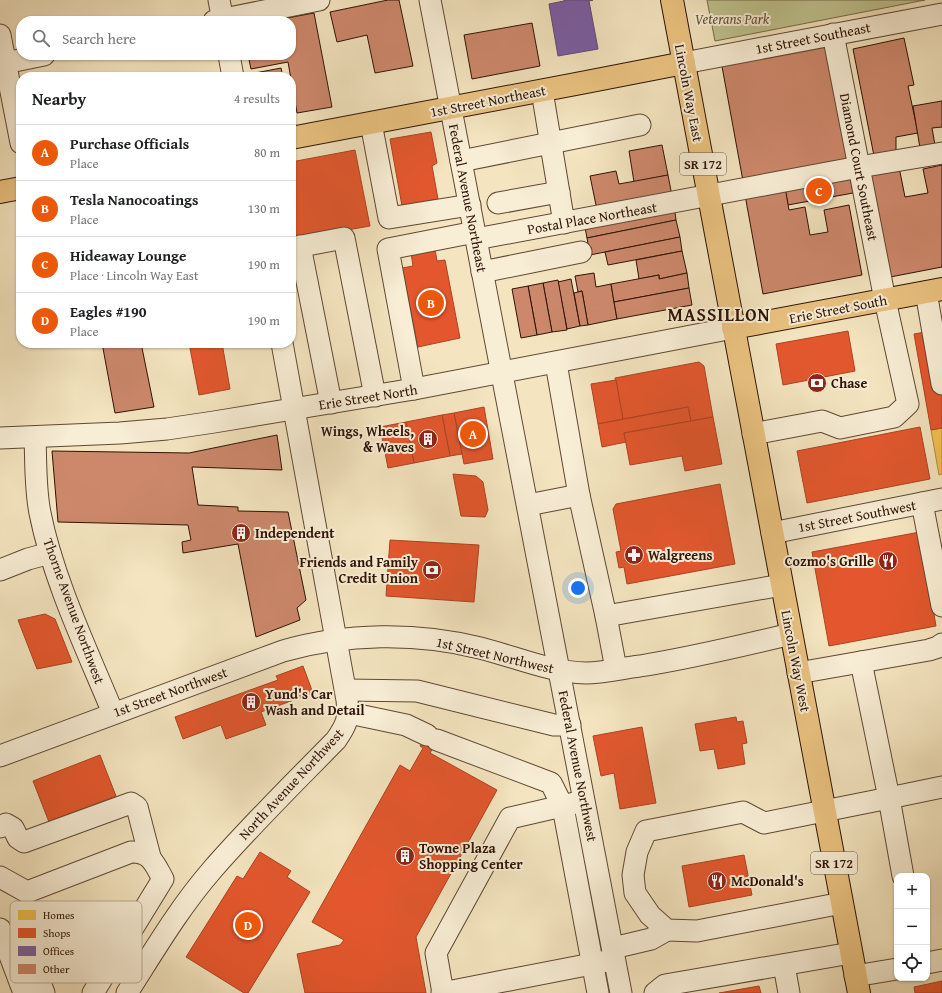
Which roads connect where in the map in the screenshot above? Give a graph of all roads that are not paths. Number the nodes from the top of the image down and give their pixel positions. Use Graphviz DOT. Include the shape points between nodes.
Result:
graph roads {
  1 [pos="319,0"];
  2 [pos="430,0"];
  3 [pos="672,0"];
  4 [pos="942,14"];
  5 [pos="220,15"];
  6 [pos="833,34"];
  7 [pos="0,35"];
  8 [pos="18,60"];
  9 [pos="230,60"];
  10 [pos="3,63"];
  11 [pos="684,63"];
  12 [pos="232,72"];
  13 [pos="542,91"];
  14 [pos="451,108"];
  15 [pos="16,121"];
  16 [pos="371,123"];
  17 [pos="640,125"];
  18 [pos="296,137"];
  19 [pos="550,143"];
  20 [pos="942,153"];
  21 [pos="461,161"];
  22 [pos="859,167"];
  23 [pos="16,189"];
  24 [pos="0,192"];
  25 [pos="558,192"];
  26 [pos="709,196"];
  27 [pos="498,203"];
  28 [pos="470,205"];
  29 [pos="564,223"];
  30 [pos="476,236"];
  31 [pos="296,247"];
  32 [pos="581,252"];
  33 [pos="482,272"];
  34 [pos="934,291"];
  35 [pos="885,300"];
  36 [pos="733,328"];
  37 [pos="283,348"];
  38 [pos="556,363"];
  39 [pos="502,373"];
  40 [pos="942,384"];
  41 [pos="414,390"];
  42 [pos="375,396"];
  43 [pos="331,403"];
  44 [pos="294,409"];
  45 [pos="753,434"];
  46 [pos="35,437"];
  47 [pos="0,438"];
  48 [pos="579,495"];
  49 [pos="932,501"];
  50 [pos="528,505"];
  51 [pos="772,533"];
  52 [pos="50,553"];
  53 [pos="937,553"];
  54 [pos="0,570"];
  55 [pos="782,585"];
  56 [pos="942,603"];
  57 [pos="606,616"];
  58 [pos="791,634"];
  59 [pos="336,640"];
  60 [pos="942,644"];
  61 [pos="861,662"];
  62 [pos="616,669"];
  63 [pos="560,670"];
  64 [pos="798,673"];
  65 [pos="346,690"];
  66 [pos="113,713"];
  67 [pos="349,713"];
  68 [pos="570,725"];
  69 [pos="0,756"];
  70 [pos="942,787"];
  71 [pos="889,798"];
  72 [pos="584,802"];
  73 [pos="563,807"];
  74 [pos="824,810"];
  75 [pos="0,827"];
  76 [pos="150,857"];
  77 [pos="902,873"];
  78 [pos="0,877"];
  79 [pos="842,902"];
  80 [pos="142,914"];
  81 [pos="142,918"];
  82 [pos="0,929"];
  83 [pos="667,930"];
  84 [pos="165,933"];
  85 [pos="614,953"];
  86 [pos="851,953"];
  87 [pos="10,955"];
  88 [pos="942,960"];
  89 [pos="930,962"];
  90 [pos="593,964"];
  91 [pos="784,964"];
  92 [pos="142,969"];
  93 [pos="894,970"];
  94 [pos="20,983"];
  95 [pos="41,983"];
  96 [pos="98,983"];
  97 [pos="117,983"];
  98 [pos="857,985"];
  99 [pos="128,991"];
  100 [pos="24,993"];
  101 [pos="44,993"];
  102 [pos="92,993"];
  103 [pos="443,993"];
  104 [pos="598,993"];
  105 [pos="622,993"];
  106 [pos="656,993"];
  107 [pos="790,993"];
  1 -- 5 [label="street"];
  2 -- 14 [label="street, Federal Avenue Northeast"];
  3 -- 11 [label="main road, Lincoln Way East / SR 172"];
  4 -- 6 [label="street, 1st Street Southeast"];
  6 -- 11 [label="street, 1st Street Southeast"];
  6 -- 22 [label="street, Diamond Court Southeast"];
  7 -- 10 [label="street"];
  8 -- 10 [label="street"];
  9 -- 12 [label="street"];
  10 -- 15 [label="street"];
  11 -- 13 [label="main road, 1st Street Northeast"];
  11 -- 26 [label="main road, Lincoln Way East / SR 172"];
  13 -- 14 [label="main road, 1st Street Northeast"];
  13 -- 19 [label="street"];
  14 -- 16 [label="main road, 1st Street Northeast"];
  14 -- 21 [label="street, Federal Avenue Northeast"];
  16 -- 18 [label="main road, 1st Street Northeast"];
  16 -- 28 [label="street" via="389,218"];
  17 -- 19 [label="street"];
  19 -- 21 [label="street"];
  19 -- 25 [label="street"];
  20 -- 22 [label="street, Postal Place Northeast"];
  21 -- 28 [label="street, Federal Avenue Northeast"];
  22 -- 26 [label="street, Postal Place Northeast"];
  22 -- 35 [label="street, Diamond Court Southeast"];
  23 -- 24 [label="main road"];
  25 -- 27 [label="street"];
  25 -- 29 [label="street"];
  26 -- 29 [label="street, Postal Place Northeast"];
  26 -- 36 [label="main road, Lincoln Way East / SR 172"];
  28 -- 30 [label="street, Federal Avenue Northeast"];
  29 -- 30 [label="street, Postal Place Northeast"];
  30 -- 33 [label="street, Federal Avenue Northeast"];
  30 -- 41 [label="street, Postal Place Northeast" via="388,249"];
  31 -- 42 [label="street" via="344,238"];
  31 -- 43 [label="street"];
  32 -- 33 [label="street"];
  33 -- 39 [label="street, Federal Avenue Northeast"];
  34 -- 35 [label="main road, Erie Street South"];
  34 -- 40 [label="street"];
  35 -- 36 [label="main road, Erie Street South"];
  35 -- 45 [label="street, Diamond Court Southeast" via="908,404 894,417 840,428 822,421"];
  36 -- 38 [label="street, Erie Street North"];
  36 -- 45 [label="main road, Lincoln Way West / SR 172"];
  37 -- 44 [label="street, North Avenue Northwest"];
  38 -- 39 [label="street, Erie Street North"];
  38 -- 48 [label="street"];
  39 -- 41 [label="street, Erie Street North"];
  39 -- 50 [label="street, Federal Avenue Northwest"];
  41 -- 42 [label="street, Erie Street North"];
  42 -- 43 [label="street, Erie Street North"];
  43 -- 44 [label="street, Erie Street North"];
  44 -- 46 [label="street, Erie Street North" via="167,429"];
  44 -- 59 [label="street, North Avenue Northwest"];
  45 -- 51 [label="main road, Lincoln Way West / SR 172"];
  46 -- 47 [label="street, Erie Street North"];
  46 -- 52 [label="street, Thorne Avenue Northwest" via="40,512"];
  48 -- 50 [label="street"];
  48 -- 57 [label="street"];
  49 -- 51 [label="street, 1st Street Southwest"];
  49 -- 53 [label="street"];
  50 -- 63 [label="street, Federal Avenue Northwest"];
  51 -- 55 [label="main road, Lincoln Way West / SR 172"];
  52 -- 54 [label="street"];
  52 -- 66 [label="street, Thorne Avenue Northwest"];
  53 -- 56 [label="street"];
  55 -- 57 [label="street"];
  55 -- 58 [label="main road, Lincoln Way West / SR 172"];
  57 -- 62 [label="street"];
  58 -- 62 [label="street, 1st Street Northwest" via="722,651"];
  58 -- 64 [label="main road, Lincoln Way West / SR 172"];
  59 -- 63 [label="street, 1st Street Northwest" via="386,637 440,640 482,648"];
  59 -- 65 [label="street, North Avenue Northwest"];
  59 -- 66 [label="street, 1st Street Northwest" via="304,644 283,650"];
  60 -- 61 [label="street" via="929,650"];
  61 -- 64 [label="street"];
  61 -- 71 [label="street"];
  62 -- 63 [label="street, 1st Street Northwest" via="586,673"];
  63 -- 68 [label="street, Federal Avenue Northwest"];
  64 -- 74 [label="main road, Lincoln Way West / SR 172"];
  65 -- 67 [label="street, North Avenue Northwest"];
  65 -- 68 [label="street" via="417,691 554,725"];
  66 -- 69 [label="street, 1st Street Northwest"];
  67 -- 73 [label="street" via="406,725 551,783"];
  67 -- 84 [label="street, North Avenue Northwest" via="346,726 336,740 230,850 188,900"];
  68 -- 72 [label="street, Federal Avenue Northwest"];
  70 -- 71 [label="street"];
  71 -- 74 [label="street"];
  71 -- 77 [label="street"];
  72 -- 73 [label="street"];
  72 -- 85 [label="street, Federal Avenue Northwest"];
  73 -- 90 [label="street"];
  73 -- 103 [label="street" via="510,818 436,953"];
  74 -- 79 [label="main road, Lincoln Way West / SR 172"];
  74 -- 83 [label="street" via="764,823 742,812 646,831 637,852 633,875 635,893 650,915"];
  75 -- 76 [label="street" via="6,824 13,828 18,838 24,842 132,803 137,807"];
  76 -- 78 [label="street" via="138,851 131,852 27,892"];
  76 -- 80 [label="street" via="163,879"];
  79 -- 83 [label="street" via="697,931"];
  79 -- 86 [label="main road, Lincoln Way West / SR 172"];
  81 -- 84 [label="street"];
  82 -- 87 [label="street"];
  83 -- 85 [label="street"];
  84 -- 92 [label="street, North Avenue Northwest"];
  85 -- 90 [label="street"];
  85 -- 105 [label="street, Federal Avenue Northwest"];
  86 -- 91 [label="street"];
  86 -- 98 [label="main road, Lincoln Way West / SR 172"];
  88 -- 89 [label="street"];
  90 -- 103 [label="street"];
  90 -- 104 [label="street"];
  91 -- 106 [label="street" via="665,985"];
  91 -- 107 [label="street"];
  93 -- 98 [label="street"];
  94 -- 100 [label="street"];
  95 -- 101 [label="street"];
  96 -- 102 [label="street"];
  97 -- 99 [label="street"];
}
